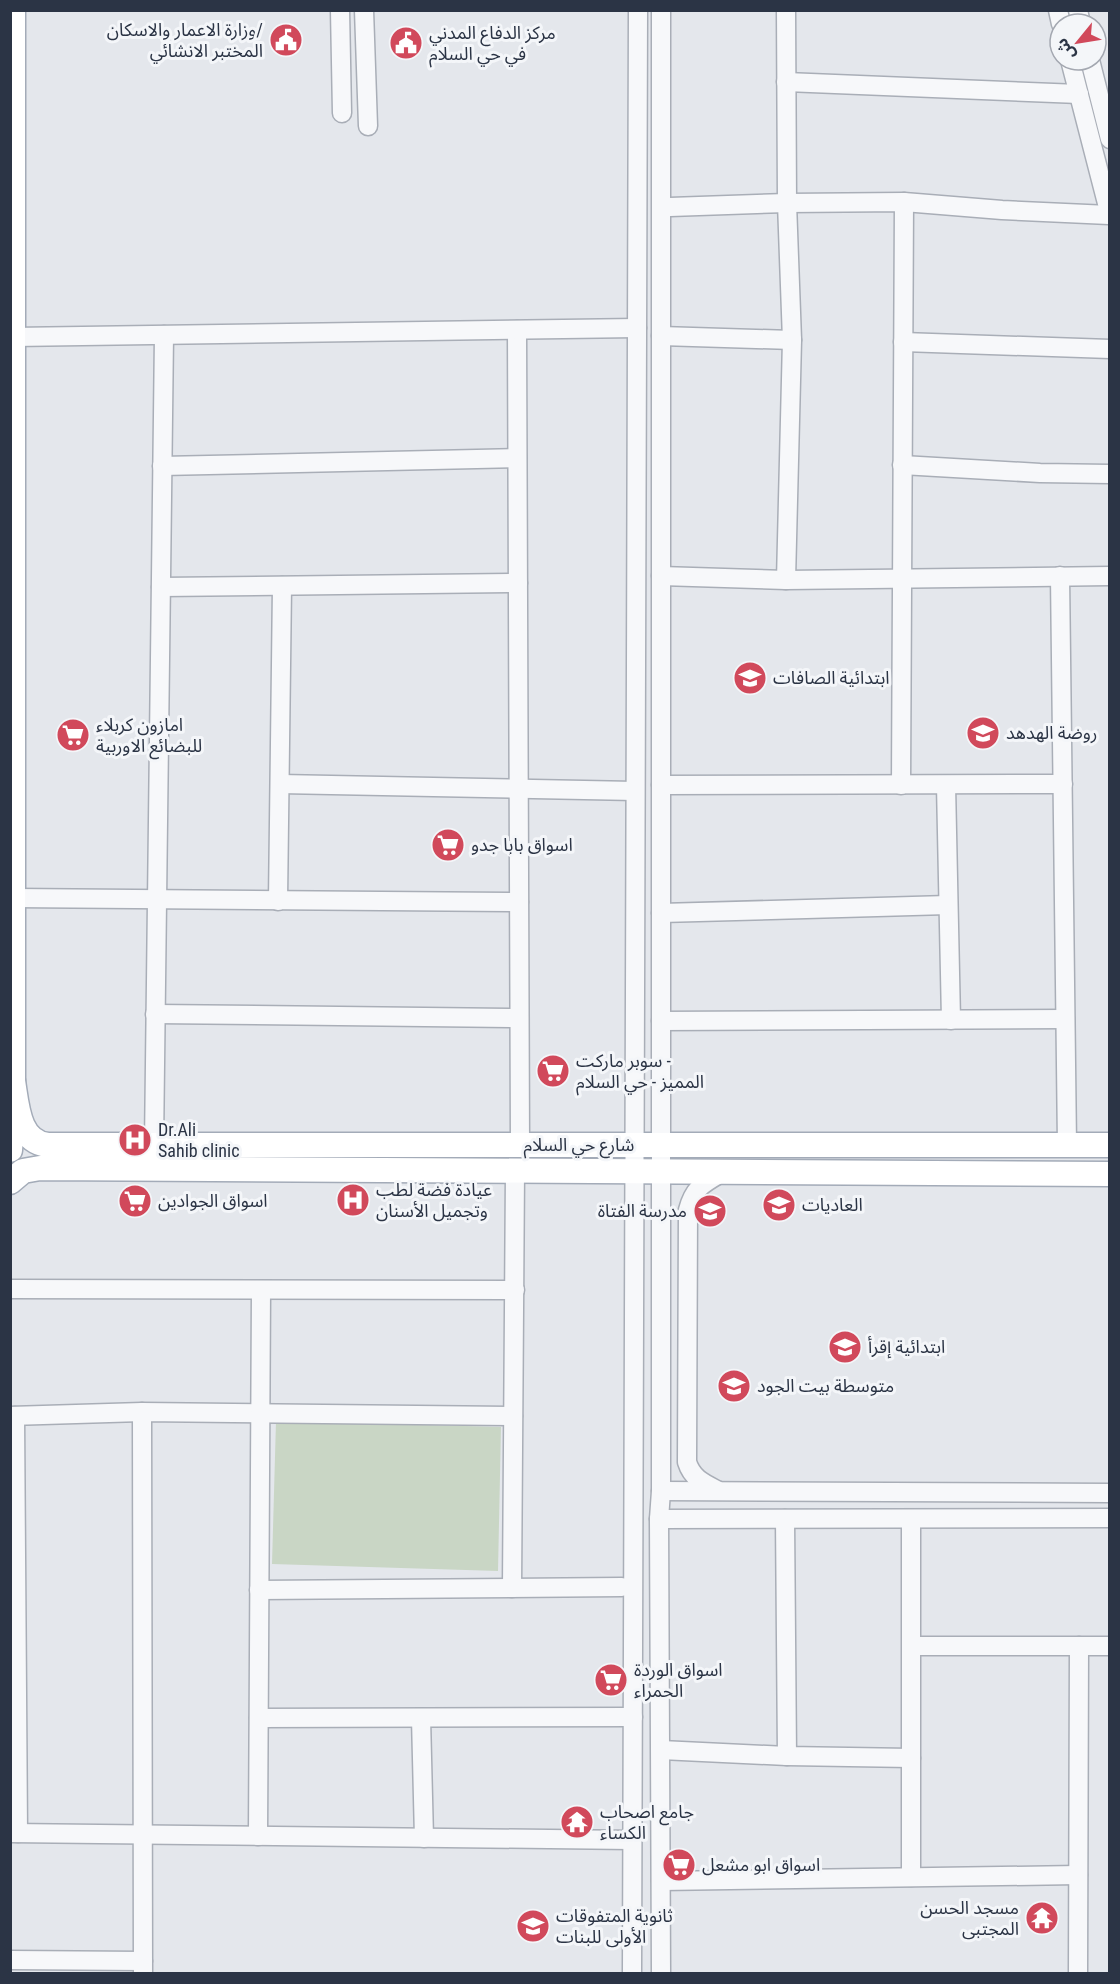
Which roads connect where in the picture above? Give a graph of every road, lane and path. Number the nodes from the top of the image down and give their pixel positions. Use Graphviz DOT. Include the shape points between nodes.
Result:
graph roads {
  1 [pos="13,10"];
  2 [pos="340,10"];
  3 [pos="364,10"];
  4 [pos="638,10"];
  5 [pos="661,10"];
  6 [pos="786,10"];
  7 [pos="12,70"];
  8 [pos="1073,72"];
  9 [pos="1093,72"];
  10 [pos="786,82"];
  11 [pos="1079,94"];
  12 [pos="342,113"];
  13 [pos="12,119"];
  14 [pos="368,126"];
  15 [pos="1110,139"];
  16 [pos="904,202"];
  17 [pos="787,203"];
  18 [pos="670,207"];
  19 [pos="1109,215"];
  20 [pos="637,328"];
  21 [pos="517,330"];
  22 [pos="164,335"];
  23 [pos="661,336"];
  24 [pos="13,338"];
  25 [pos="792,340"];
  26 [pos="903,342"];
  27 [pos="1110,349"];
  28 [pos="637,448"];
  29 [pos="661,451"];
  30 [pos="517,458"];
  31 [pos="902,465"];
  32 [pos="162,466"];
  33 [pos="636,471"];
  34 [pos="661,474"];
  35 [pos="1110,474"];
  36 [pos="661,576"];
  37 [pos="1060,576"];
  38 [pos="1110,576"];
  39 [pos="902,579"];
  40 [pos="786,580"];
  41 [pos="518,583"];
  42 [pos="282,586"];
  43 [pos="161,587"];
  44 [pos="12,774"];
  45 [pos="280,784"];
  46 [pos="1062,784"];
  47 [pos="661,785"];
  48 [pos="901,785"];
  49 [pos="946,785"];
  50 [pos="519,790"];
  51 [pos="635,791"];
  52 [pos="12,821"];
  53 [pos="13,898"];
  54 [pos="157,900"];
  55 [pos="278,900"];
  56 [pos="519,902"];
  57 [pos="948,905"];
  58 [pos="661,913"];
  59 [pos="155,1014"];
  60 [pos="519,1018"];
  61 [pos="1065,1019"];
  62 [pos="951,1020"];
  63 [pos="661,1021"];
  64 [pos="13,1081"];
  65 [pos="661,1134"];
  66 [pos="634,1136"];
  67 [pos="154,1145"];
  68 [pos="520,1145"];
  69 [pos="587,1145"];
  70 [pos="1067,1145"];
  71 [pos="1110,1145"];
  72 [pos="10,1150"];
  73 [pos="93,1156"];
  74 [pos="515,1171"];
  75 [pos="585,1171"];
  76 [pos="634,1172"];
  77 [pos="661,1172"];
  78 [pos="724,1172"];
  79 [pos="1110,1174"];
  80 [pos="10,1182"];
  81 [pos="634,1196"];
  82 [pos="660,1200"];
  83 [pos="10,1289"];
  84 [pos="261,1290"];
  85 [pos="514,1290"];
  86 [pos="142,1412"];
  87 [pos="260,1413"];
  88 [pos="13,1416"];
  89 [pos="513,1416"];
  90 [pos="661,1491"];
  91 [pos="719,1491"];
  92 [pos="850,1492"];
  93 [pos="886,1492"];
  94 [pos="1110,1493"];
  95 [pos="882,1518"];
  96 [pos="1110,1518"];
  97 [pos="659,1519"];
  98 [pos="785,1519"];
  99 [pos="853,1519"];
  100 [pos="911,1519"];
  101 [pos="622,1587"];
  102 [pos="512,1588"];
  103 [pos="259,1590"];
  104 [pos="912,1646"];
  105 [pos="1079,1646"];
  106 [pos="1110,1646"];
  107 [pos="14,1708"];
  108 [pos="633,1717"];
  109 [pos="259,1718"];
  110 [pos="421,1718"];
  111 [pos="661,1750"];
  112 [pos="787,1756"];
  113 [pos="912,1758"];
  114 [pos="14,1833"];
  115 [pos="143,1835"];
  116 [pos="258,1836"];
  117 [pos="424,1838"];
  118 [pos="632,1840"];
  119 [pos="1078,1875"];
  120 [pos="911,1877"];
  121 [pos="661,1881"];
  122 [pos="10,1960"];
  123 [pos="143,1967"];
  124 [pos="632,1974"];
  125 [pos="661,1974"];
  126 [pos="1078,1974"];
  1 -- 7 [label="main road"];
  2 -- 12 [label="street"];
  3 -- 14 [label="street"];
  4 -- 20 [label="street"];
  5 -- 23 [label="street"];
  6 -- 10 [label="street"];
  7 -- 13 [label="main road"];
  8 -- 11 [label="street"];
  9 -- 15 [label="street"];
  10 -- 11 [label="street"];
  10 -- 17 [label="street"];
  11 -- 19 [label="street"];
  13 -- 24 [label="main road"];
  16 -- 17 [label="street"];
  16 -- 19 [label="street"];
  16 -- 26 [label="street"];
  17 -- 18 [label="street"];
  17 -- 25 [label="street"];
  20 -- 21 [label="street"];
  20 -- 28 [label="street"];
  21 -- 22 [label="street"];
  21 -- 30 [label="street"];
  22 -- 24 [label="street"];
  22 -- 32 [label="street"];
  23 -- 25 [label="street"];
  23 -- 29 [label="street"];
  24 -- 44 [label="main road"];
  25 -- 40 [label="street"];
  26 -- 27 [label="street"];
  26 -- 31 [label="street"];
  28 -- 29 [label="street" via="646,458"];
  28 -- 33 [label="street"];
  29 -- 34 [label="street"];
  30 -- 32 [label="street"];
  30 -- 41 [label="street"];
  31 -- 35 [label="street"];
  31 -- 39 [label="street"];
  32 -- 43 [label="street"];
  33 -- 34 [label="street" via="647,464 656,466"];
  33 -- 51 [label="street"];
  34 -- 36 [label="street"];
  36 -- 40 [label="street"];
  36 -- 47 [label="street"];
  37 -- 38 [label="street"];
  37 -- 39 [label="street"];
  37 -- 46 [label="street"];
  39 -- 40 [label="street"];
  39 -- 48 [label="street"];
  41 -- 42 [label="street"];
  41 -- 50 [label="street"];
  42 -- 43 [label="street"];
  42 -- 45 [label="street"];
  43 -- 54 [label="street"];
  44 -- 52 [label="main road"];
  45 -- 50 [label="street"];
  45 -- 55 [label="street"];
  46 -- 49 [label="street"];
  46 -- 61 [label="street"];
  47 -- 48 [label="street"];
  47 -- 58 [label="street"];
  48 -- 49 [label="street"];
  49 -- 57 [label="street"];
  50 -- 51 [label="street"];
  50 -- 56 [label="street"];
  51 -- 66 [label="street"];
  52 -- 53 [label="main road"];
  53 -- 54 [label="street"];
  53 -- 64 [label="main road"];
  54 -- 55 [label="street"];
  54 -- 59 [label="street"];
  55 -- 56 [label="street"];
  56 -- 60 [label="street"];
  57 -- 58 [label="street"];
  57 -- 62 [label="street"];
  58 -- 63 [label="street"];
  59 -- 60 [label="street"];
  59 -- 67 [label="street"];
  60 -- 68 [label="street"];
  61 -- 62 [label="street"];
  61 -- 70 [label="street"];
  62 -- 63 [label="street"];
  63 -- 65 [label="street"];
  64 -- 72 [label="main road"];
  64 -- 73 [label="main road, شارع حي السلام" via="28,1136 36,1143"];
  65 -- 66 [label="main road, شارع حي السلام"];
  65 -- 70 [label="main road, شارع حي السلام"];
  65 -- 77 [label="street"];
  66 -- 69 [label="main road, شارع حي السلام"];
  66 -- 76 [label="street"];
  67 -- 68 [label="main road, شارع حي السلام"];
  67 -- 73 [label="main road, شارع حي السلام"];
  68 -- 69 [label="main road, شارع حي السلام"];
  69 -- 75 [label="main road" via="590,1158"];
  70 -- 71 [label="main road, شارع حي السلام"];
  73 -- 74 [label="main road"];
  73 -- 80 [label="main road" via="30,1169"];
  74 -- 75 [label="main road"];
  74 -- 85 [label="street"];
  75 -- 76 [label="main road"];
  76 -- 77 [label="main road"];
  76 -- 81 [label="street"];
  77 -- 78 [label="main road"];
  77 -- 82 [label="street"];
  78 -- 79 [label="main road"];
  78 -- 91 [label="street" via="698,1188 688,1210 687,1462 691,1473"];
  81 -- 82 [label="street" via="641,1189 651,1188"];
  81 -- 108 [label="street"];
  82 -- 90 [label="street"];
  83 -- 84 [label="street"];
  84 -- 85 [label="street"];
  84 -- 87 [label="street"];
  85 -- 89 [label="street"];
  86 -- 87 [label="street"];
  86 -- 88 [label="street"];
  86 -- 115 [label="street"];
  87 -- 89 [label="street"];
  87 -- 103 [label="street"];
  88 -- 107 [label="street"];
  89 -- 102 [label="street"];
  90 -- 91 [label="street"];
  90 -- 97 [label="street"];
  91 -- 92 [label="street"];
  92 -- 93 [label="street"];
  92 -- 99 [label="street" via="862,1504"];
  93 -- 94 [label="street"];
  93 -- 95 [label="street" via="875,1502"];
  95 -- 99 [label="street"];
  95 -- 100 [label="street"];
  96 -- 100 [label="street"];
  97 -- 98 [label="street"];
  97 -- 111 [label="street"];
  98 -- 99 [label="street"];
  98 -- 112 [label="street"];
  100 -- 104 [label="street"];
  101 -- 102 [label="street"];
  102 -- 103 [label="street"];
  103 -- 109 [label="street"];
  104 -- 105 [label="street"];
  104 -- 113 [label="street"];
  105 -- 106 [label="street"];
  105 -- 119 [label="street"];
  107 -- 114 [label="street"];
  108 -- 110 [label="street"];
  108 -- 118 [label="street"];
  109 -- 110 [label="street"];
  109 -- 116 [label="street"];
  110 -- 117 [label="street"];
  111 -- 112 [label="street"];
  111 -- 121 [label="street"];
  112 -- 113 [label="street"];
  113 -- 120 [label="street"];
  114 -- 115 [label="street"];
  115 -- 116 [label="street"];
  115 -- 123 [label="street"];
  116 -- 117 [label="street"];
  117 -- 118 [label="street"];
  118 -- 124 [label="street"];
  119 -- 120 [label="street"];
  119 -- 126 [label="street"];
  120 -- 121 [label="street"];
  121 -- 125 [label="street"];
  122 -- 123 [label="street"];
}
